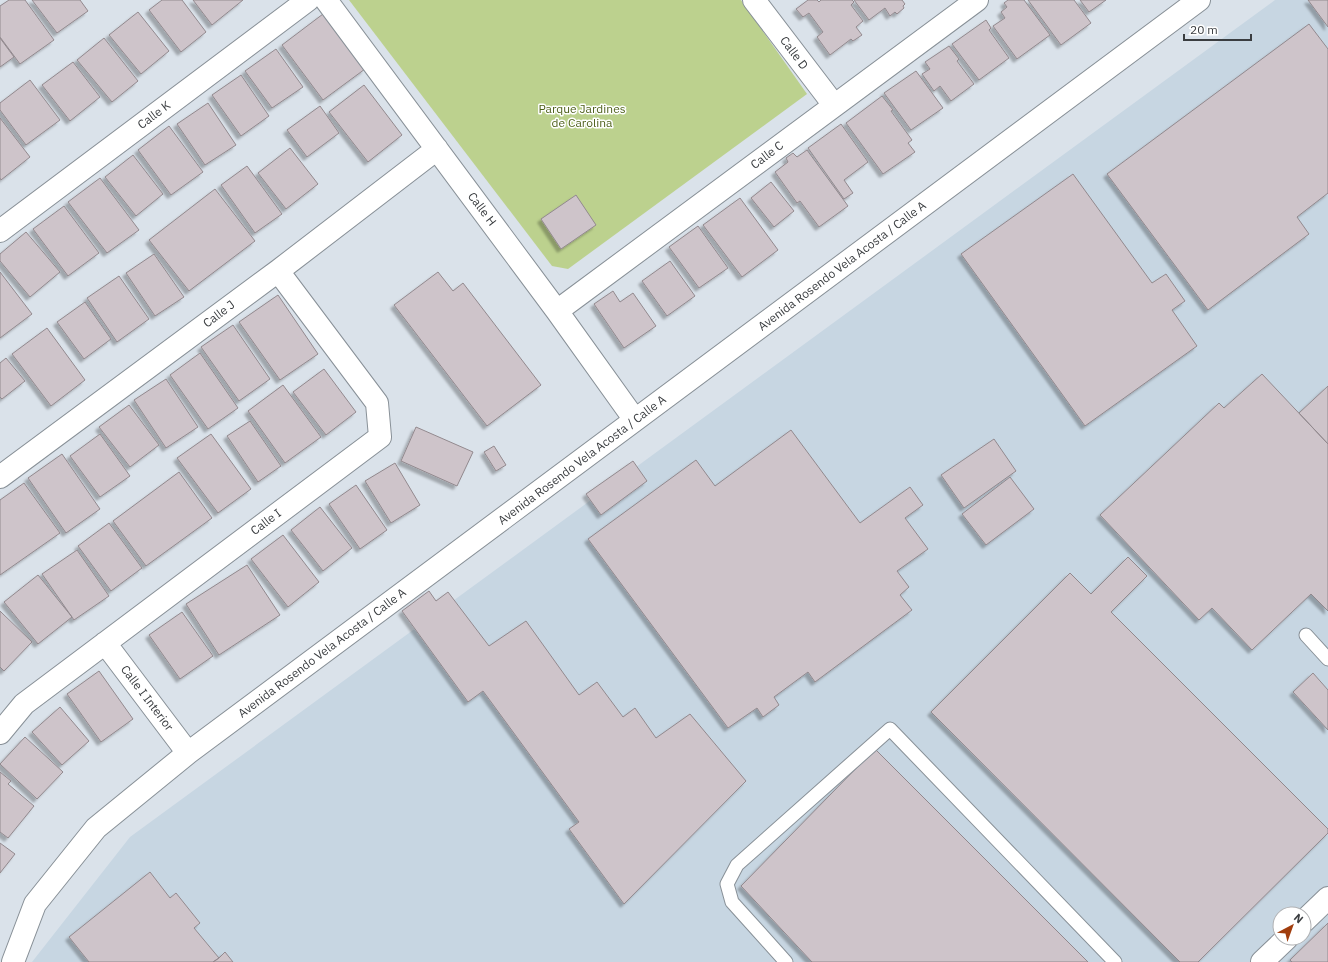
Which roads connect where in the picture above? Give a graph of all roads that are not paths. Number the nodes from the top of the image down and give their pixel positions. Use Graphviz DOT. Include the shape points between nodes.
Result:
graph roads {
  1 [pos="308,0"];
  2 [pos="326,0"];
  3 [pos="754,0"];
  4 [pos="977,0"];
  5 [pos="1199,0"];
  6 [pos="834,105"];
  7 [pos="437,149"];
  8 [pos="0,231"];
  9 [pos="278,271"];
  10 [pos="557,311"];
  11 [pos="635,420"];
  12 [pos="0,477"];
  13 [pos="1306,635"];
  14 [pos="105,643"];
  15 [pos="1328,660"];
  16 [pos="0,733"];
  17 [pos="188,753"];
  18 [pos="1328,898"];
  19 [pos="1312,913"];
  20 [pos="1279,946"];
  21 [pos="13,962"];
  22 [pos="786,962"];
  23 [pos="1115,962"];
  24 [pos="1262,962"];
  1 -- 8 [label="street, Calle K"];
  2 -- 7 [label="street, Calle H"];
  3 -- 6 [label="street, Calle D"];
  4 -- 6 [label="street, Calle C"];
  5 -- 11 [label="street, Avenida Rosendo Vela Acosta / Calle A"];
  6 -- 10 [label="street, Calle C"];
  7 -- 9 [label="street, Calle J"];
  7 -- 10 [label="street, Calle H"];
  9 -- 12 [label="street, Calle J"];
  9 -- 14 [label="street, Calle I" via="376,403 380,437"];
  10 -- 11 [label="street, Calle H"];
  11 -- 17 [label="street, Avenida Rosendo Vela Acosta / Calle A"];
  13 -- 15 [label="lane"];
  14 -- 16 [label="street, Calle I" via="24,704"];
  14 -- 17 [label="street, Calle I Interior"];
  17 -- 21 [label="street, Avenida Rosendo Vela Acosta / Calle A" via="96,828 35,904"];
  18 -- 19 [label="street"];
  20 -- 24 [label="street"];
  22 -- 23 [label="lane" via="732,902 727,884 737,865 890,729"];
}
